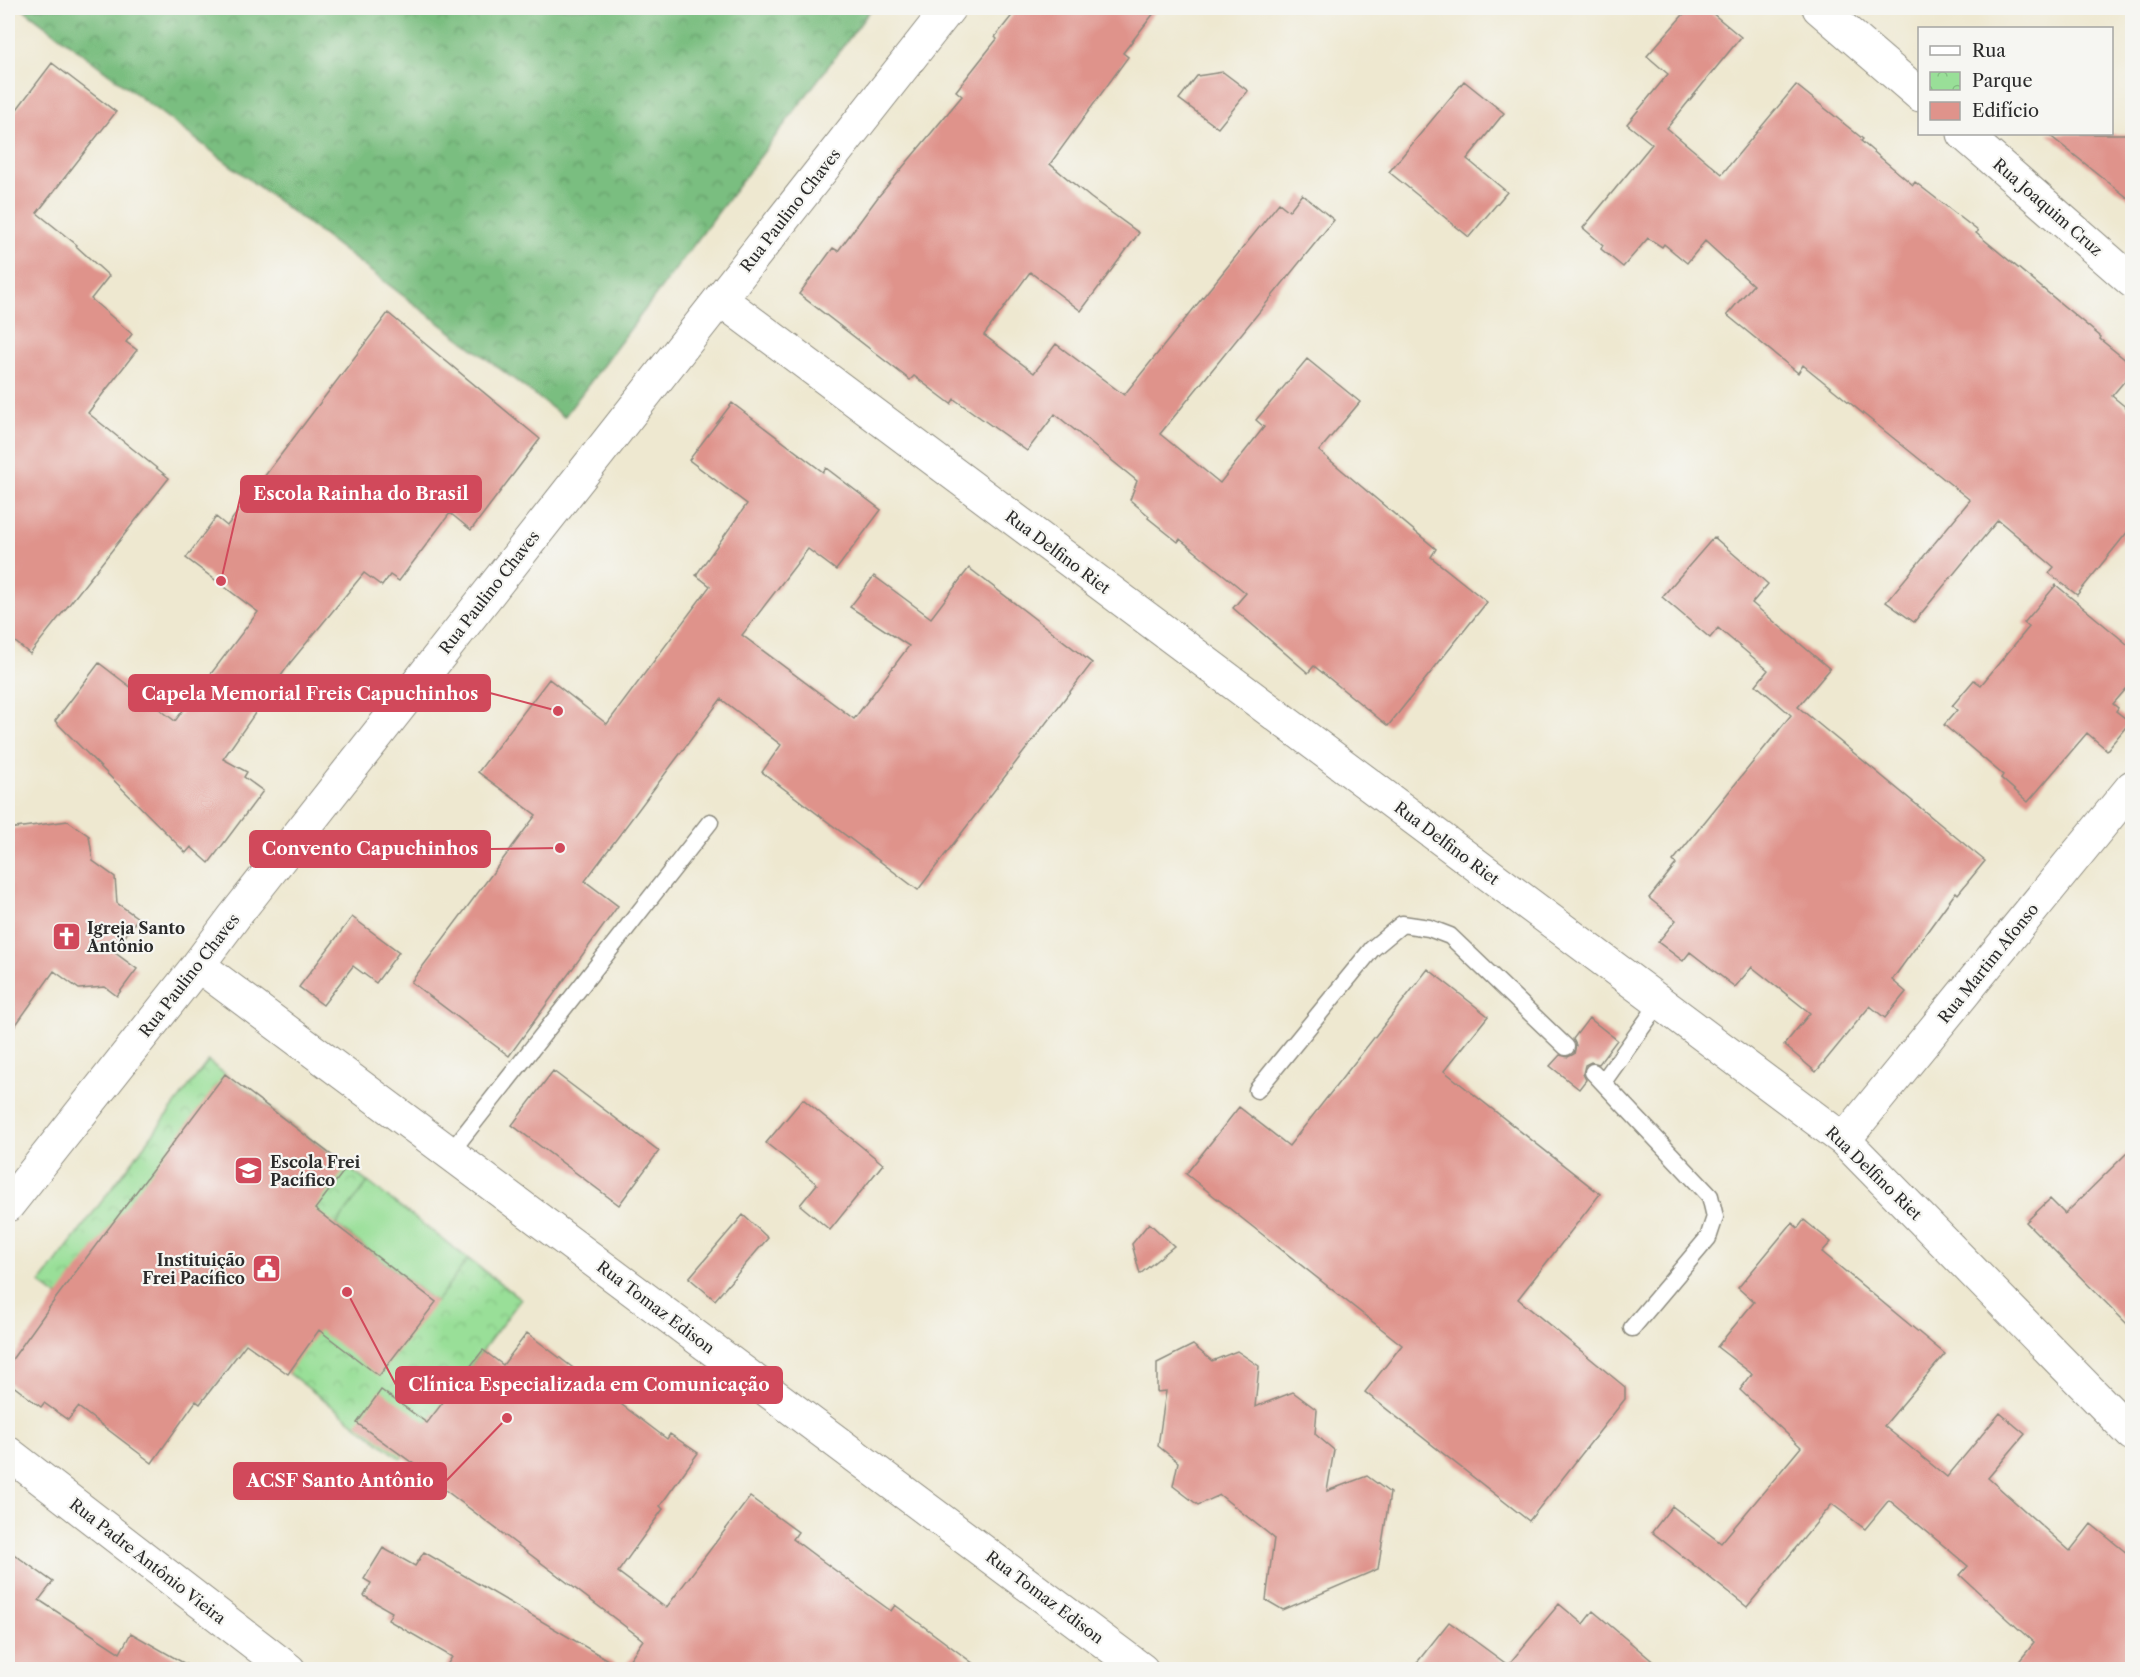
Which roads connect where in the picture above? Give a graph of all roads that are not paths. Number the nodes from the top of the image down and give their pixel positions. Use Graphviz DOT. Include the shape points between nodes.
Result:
graph roads {
  1 [pos="949,8"];
  2 [pos="1819,8"];
  3 [pos="1918,93"];
  4 [pos="1965,135"];
  5 [pos="2133,280"];
  6 [pos="720,299"];
  7 [pos="2133,787"];
  8 [pos="710,822"];
  9 [pos="198,965"];
  10 [pos="1660,1002"];
  11 [pos="1566,1047"];
  12 [pos="1257,1090"];
  13 [pos="1844,1140"];
  14 [pos="450,1153"];
  15 [pos="8,1205"];
  16 [pos="1632,1328"];
  17 [pos="2133,1434"];
  18 [pos="8,1453"];
  19 [pos="290,1670"];
  20 [pos="1142,1670"];
  1 -- 6 [label="street, Rua Paulino Chaves"];
  2 -- 3 [label="street"];
  4 -- 5 [label="street, Rua Joaquim Cruz"];
  6 -- 9 [label="street, Rua Paulino Chaves"];
  6 -- 10 [label="street, Rua Delfino Riet"];
  7 -- 13 [label="street, Rua Martim Afonso"];
  8 -- 14 [label="lane"];
  9 -- 14 [label="street, Rua Tomaz Edison"];
  9 -- 15 [label="street, Rua Paulino Chaves"];
  10 -- 13 [label="street, Rua Delfino Riet"];
  10 -- 16 [label="lane" via="1598,1077 1710,1196 1715,1216 1708,1238"];
  11 -- 12 [label="lane" via="1450,936 1402,924 1372,949"];
  13 -- 17 [label="street, Rua Delfino Riet"];
  14 -- 20 [label="street, Rua Tomaz Edison"];
  18 -- 19 [label="street, Rua Padre Antônio Vieira"];
}
